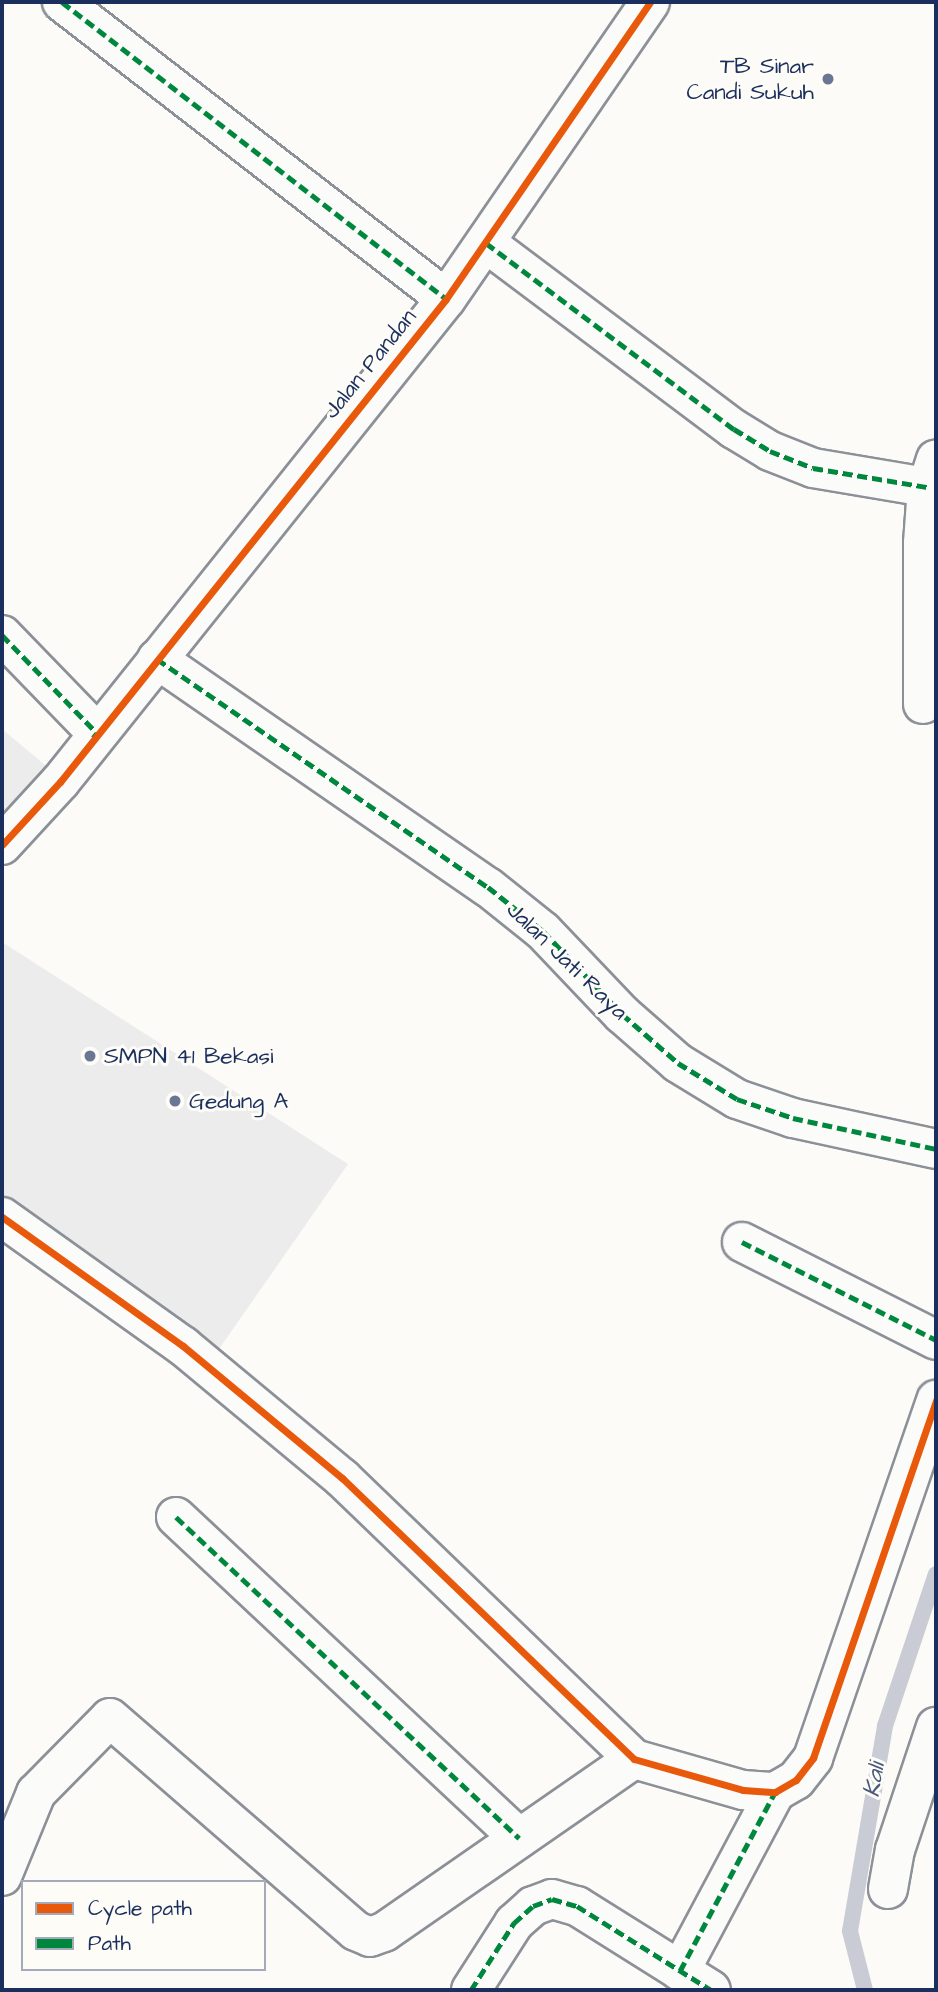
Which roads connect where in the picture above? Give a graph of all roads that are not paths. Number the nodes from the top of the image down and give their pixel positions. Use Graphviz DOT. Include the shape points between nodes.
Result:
graph roads {
  1 [pos="62,2"];
  2 [pos="650,2"];
  3 [pos="486,243"];
  4 [pos="446,299"];
  5 [pos="932,473"];
  6 [pos="2,635"];
  7 [pos="157,659"];
  8 [pos="923,704"];
  9 [pos="97,733"];
  10 [pos="2,845"];
  11 [pos="936,1149"];
  12 [pos="2,1217"];
  13 [pos="742,1242"];
  14 [pos="936,1340"];
  15 [pos="936,1399"];
  16 [pos="176,1517"];
  17 [pos="936,1727"];
  18 [pos="634,1759"];
  19 [pos="775,1792"];
  20 [pos="519,1838"];
  21 [pos="2,1876"];
  22 [pos="888,1889"];
  23 [pos="695,1981"];
  24 [pos="471,1990"];
  1 -- 4 [label="street"];
  2 -- 3 [label="street, Jalan Pandan"];
  3 -- 4 [label="street, Jalan Pandan"];
  3 -- 5 [label="street" via="734,429 770,451 813,468"];
  4 -- 7 [label="street, Jalan Pandan"];
  5 -- 8 [label="street" via="920,593"];
  6 -- 9 [label="street"];
  7 -- 9 [label="street, Jalan Pandan"];
  7 -- 11 [label="street, Jalan Jati Raya" via="488,887 543,931 622,1014 678,1063 737,1099 793,1118"];
  9 -- 10 [label="street, Jalan Pandan"];
  12 -- 18 [label="street" via="183,1346 342,1478"];
  13 -- 14 [label="street"];
  15 -- 19 [label="street" via="813,1758 796,1780"];
  16 -- 20 [label="street"];
  17 -- 22 [label="street" via="895,1850"];
  18 -- 19 [label="street" via="743,1790"];
  18 -- 20 [label="street"];
  19 -- 23 [label="street"];
  20 -- 21 [label="street" via="384,1932 370,1937 356,1931 110,1718 36,1793"];
  23 -- 24 [label="street" via="577,1906 552,1899 533,1906 513,1923"];
}
